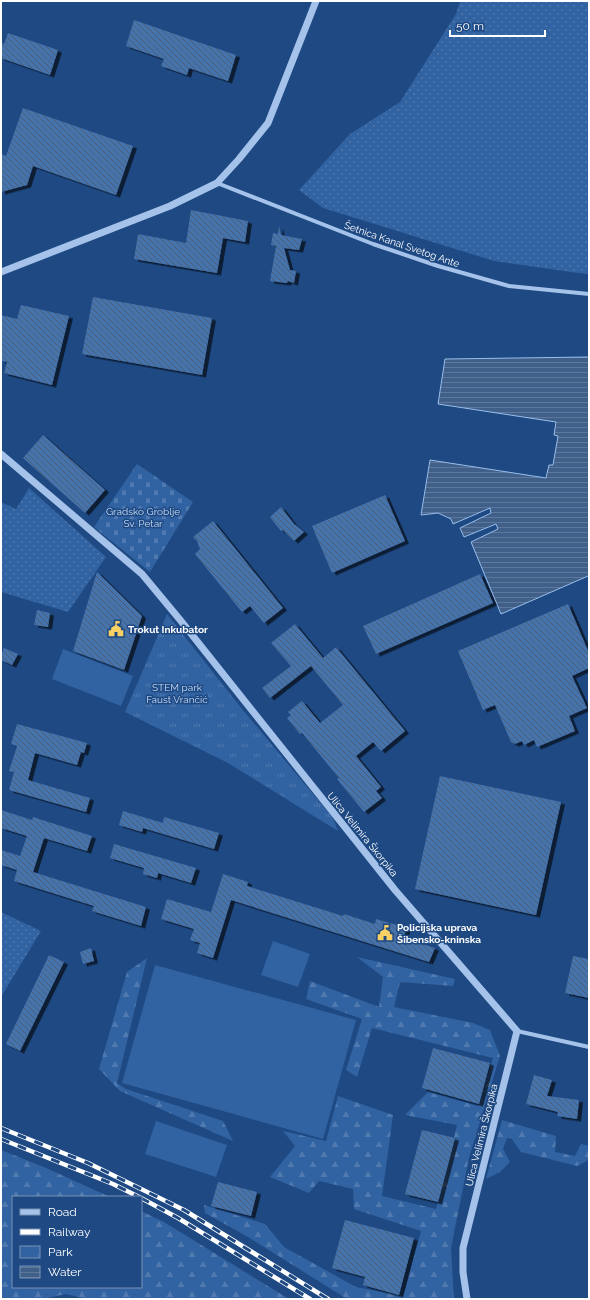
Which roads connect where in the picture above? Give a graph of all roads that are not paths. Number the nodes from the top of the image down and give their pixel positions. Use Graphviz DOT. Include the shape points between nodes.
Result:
graph roads {
  1 [pos="316,1"];
  2 [pos="218,183"];
  3 [pos="1,272"];
  4 [pos="589,294"];
  5 [pos="1,454"];
  6 [pos="517,1031"];
  7 [pos="589,1047"];
  8 [pos="467,1299"];
  1 -- 2 [label="street" via="268,123"];
  2 -- 3 [label="street" via="170,206"];
  2 -- 4 [label="street, Šetnica Kanal Svetog Ante" via="373,244 438,266 509,286"];
  5 -- 6 [label="street, Ulica Velimira Škorpika" via="142,574 395,890"];
  6 -- 7 [label="street"];
  6 -- 8 [label="street, Ulica Velimira Škorpika" via="463,1248"];
}
